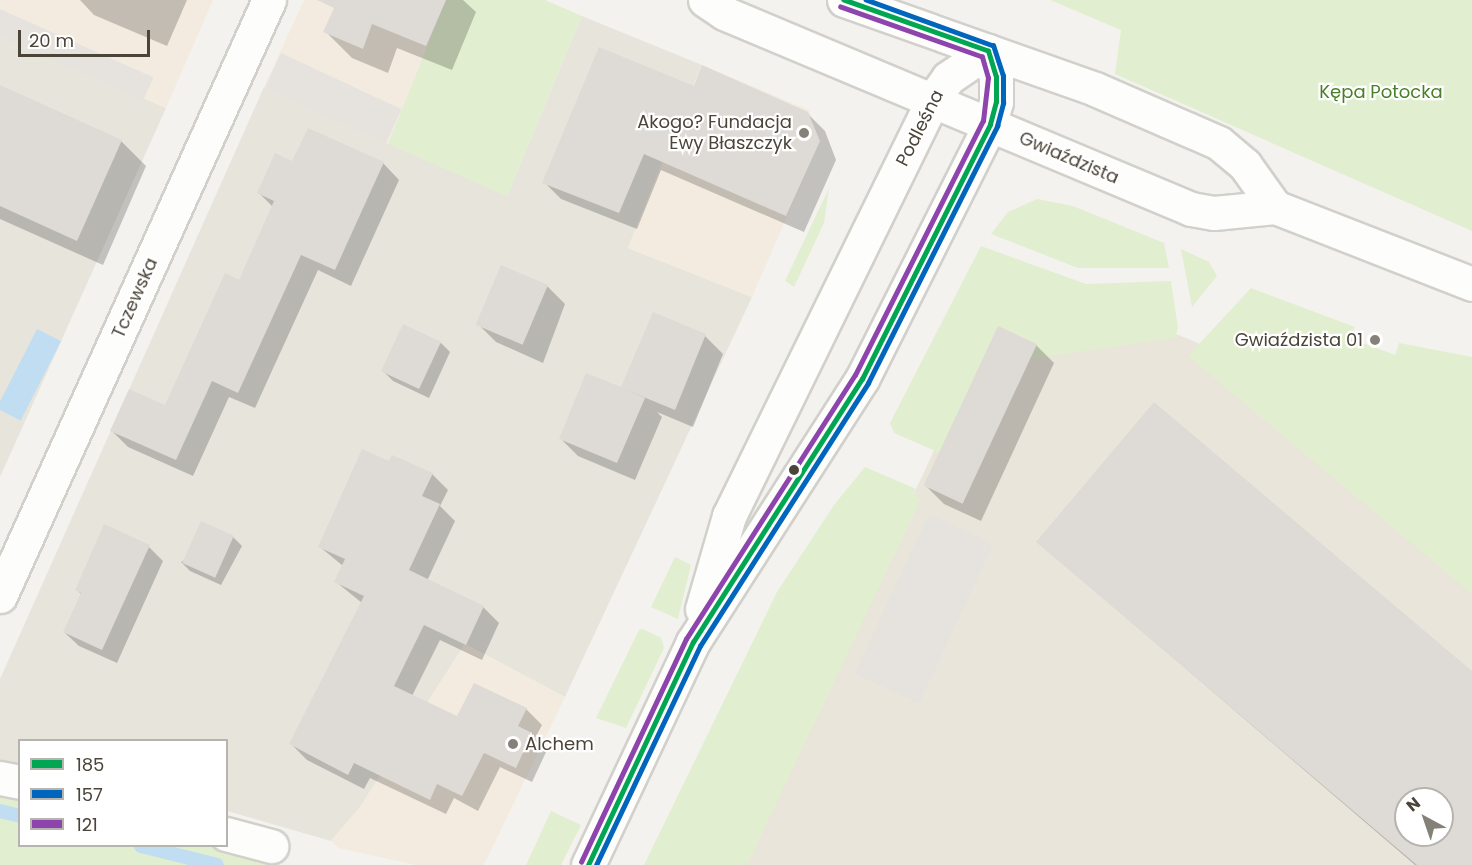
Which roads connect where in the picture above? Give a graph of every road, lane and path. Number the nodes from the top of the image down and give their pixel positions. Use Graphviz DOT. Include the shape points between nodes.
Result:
graph roads {
  1 [pos="268,0"];
  2 [pos="705,0"];
  3 [pos="844,0"];
  4 [pos="988,51"];
  5 [pos="933,99"];
  6 [pos="990,124"];
  7 [pos="1275,207"];
  8 [pos="1472,284"];
  9 [pos="0,596"];
  10 [pos="693,642"];
  11 [pos="0,778"];
  12 [pos="18,782"];
  13 [pos="228,835"];
  14 [pos="271,846"];
  15 [pos="588,865"];
  1 -- 9 [label="street, Tczewska"];
  2 -- 5 [label="street, Gwiaździsta" via="724,13"];
  3 -- 4 [label="street"];
  4 -- 5 [label="street, Podleśna" via="948,78"];
  4 -- 6 [label="street, Podleśna" via="996,77 996,102"];
  4 -- 7 [label="street" via="1095,88 1219,143 1245,165"];
  5 -- 6 [label="street, Gwiaździsta"];
  5 -- 10 [label="street, Podleśna" via="729,516"];
  6 -- 7 [label="street, Gwiaździsta" via="1191,209 1214,213"];
  6 -- 10 [label="street, Podleśna" via="862,379"];
  7 -- 8 [label="street, Gwiaździsta"];
  10 -- 15 [label="street, Podleśna"];
  11 -- 12 [label="street"];
  13 -- 14 [label="street"];
}
